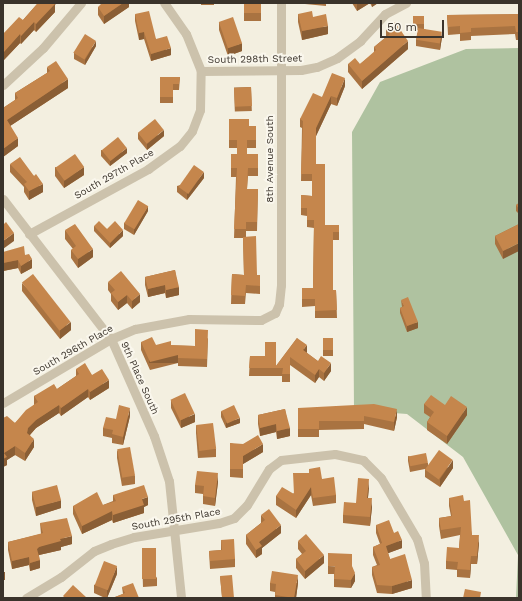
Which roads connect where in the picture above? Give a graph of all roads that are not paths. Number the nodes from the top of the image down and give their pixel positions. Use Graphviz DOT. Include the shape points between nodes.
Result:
graph roads {
  1 [pos="81,3"];
  2 [pos="164,3"];
  3 [pos="281,3"];
  4 [pos="406,3"];
  5 [pos="281,70"];
  6 [pos="201,71"];
  7 [pos="3,85"];
  8 [pos="3,198"];
  9 [pos="29,234"];
  10 [pos="275,314"];
  11 [pos="111,339"];
  12 [pos="3,403"];
  13 [pos="175,530"];
  14 [pos="26,598"];
  15 [pos="181,598"];
  16 [pos="426,598"];
  1 -- 7 [label="street" via="43,48"];
  2 -- 6 [label="street" via="186,34"];
  3 -- 5 [label="street, 8th Avenue South"];
  4 -- 5 [label="street, South 298th Street" via="385,14 360,41 337,58 318,67"];
  5 -- 6 [label="street, South 298th Street"];
  5 -- 10 [label="street, 8th Avenue South" via="281,285"];
  6 -- 9 [label="street, South 297th Place" via="200,110 192,131 180,146 148,169"];
  8 -- 9 [label="street, 9th Place South"];
  9 -- 11 [label="street, 9th Place South"];
  10 -- 11 [label="street, South 296th Place" via="261,320 220,317 163,322"];
  11 -- 12 [label="street, South 296th Place"];
  11 -- 13 [label="street, 9th Place South" via="164,463"];
  13 -- 14 [label="street, South 295th Place" via="134,537 100,549"];
  13 -- 15 [label="street, 9th Place South"];
  13 -- 16 [label="street, South 295th Place" via="234,518 247,505 269,469 281,460 335,454 362,460 381,478 417,538 424,563"];
}
